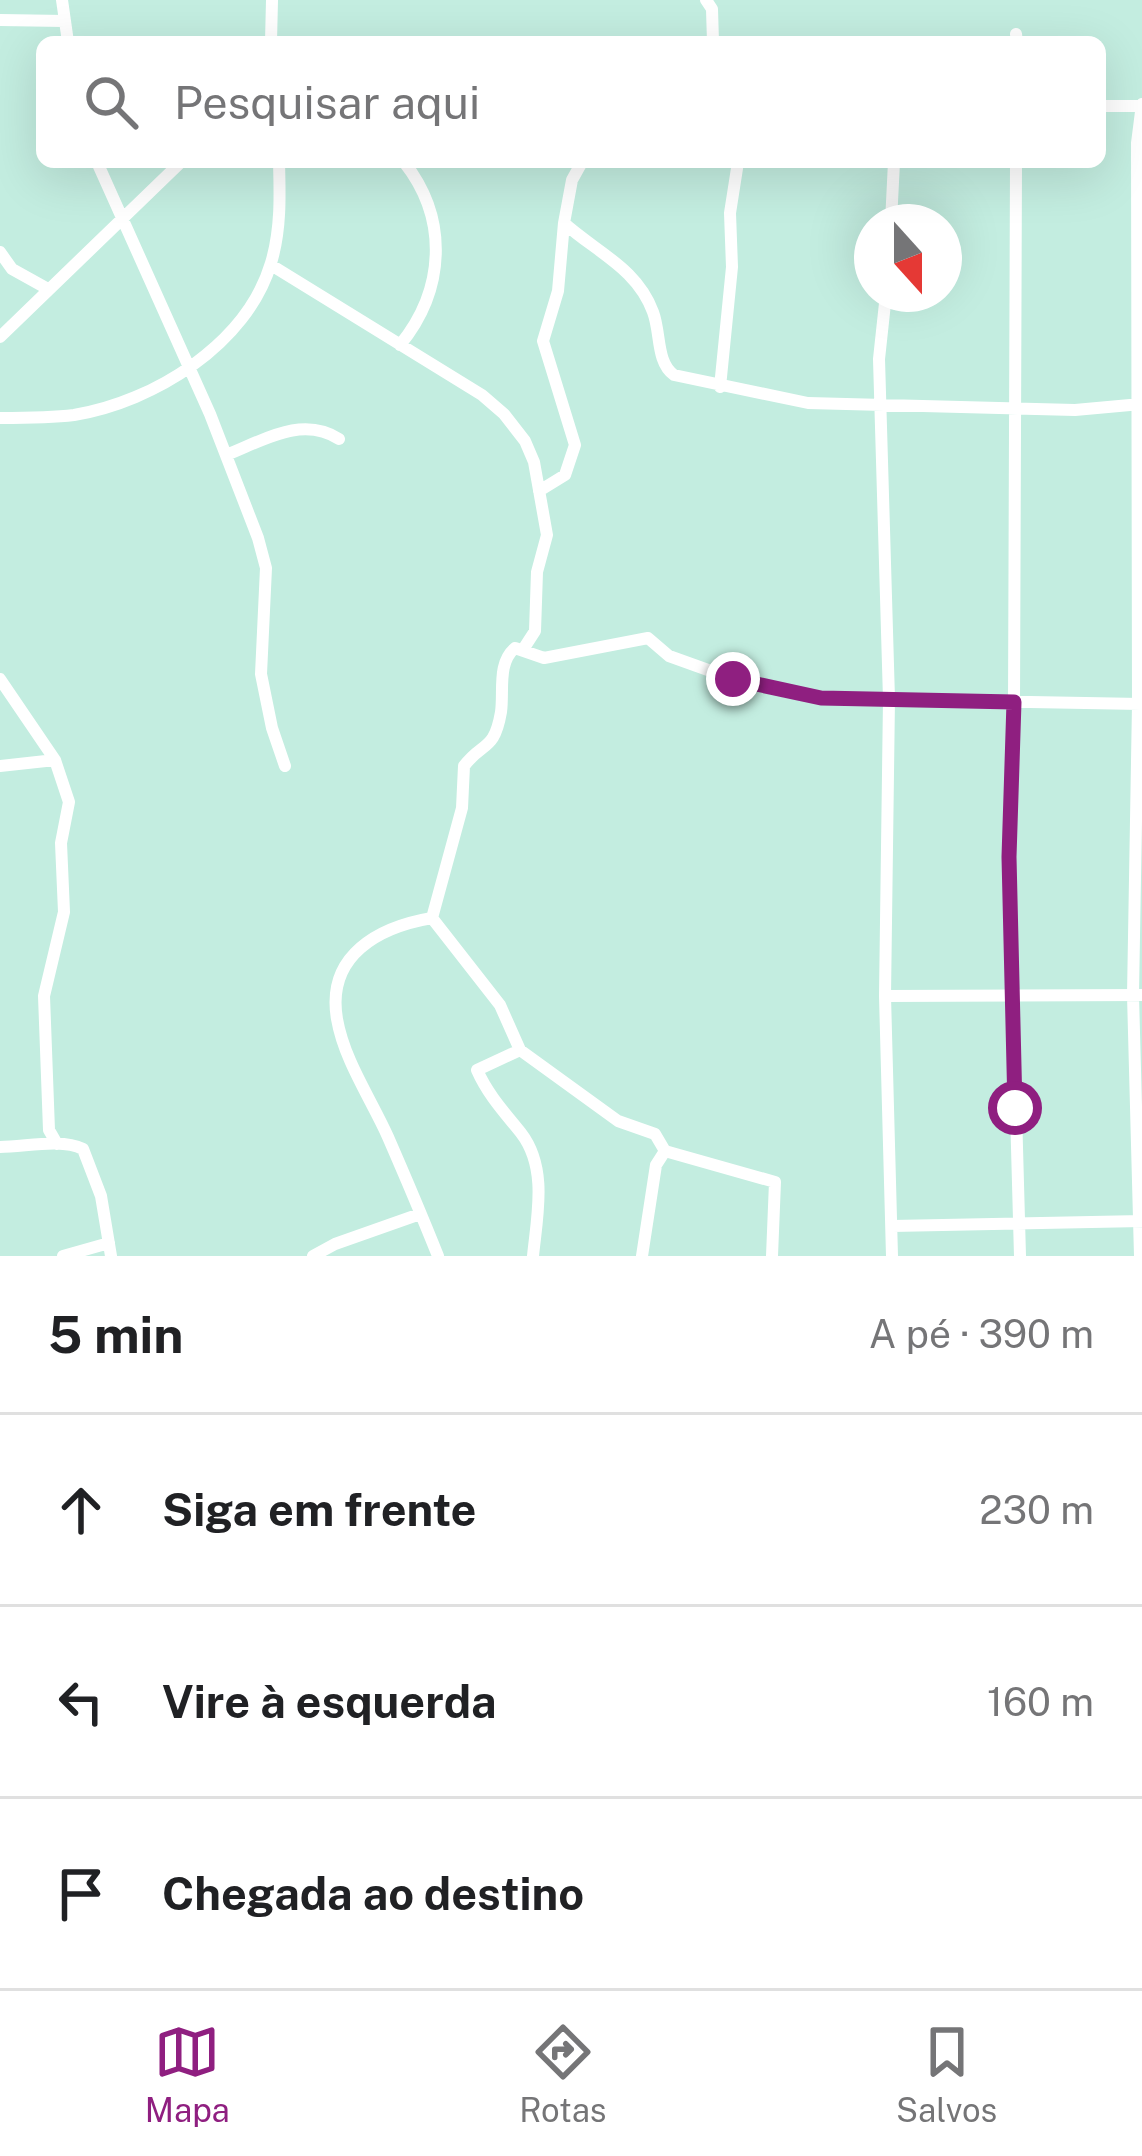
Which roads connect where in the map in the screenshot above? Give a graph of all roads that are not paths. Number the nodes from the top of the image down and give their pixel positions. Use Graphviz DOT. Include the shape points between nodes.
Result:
graph roads {
  1 [pos="62,0"];
  2 [pos="272,0"];
  3 [pos="706,0"];
  4 [pos="0,20"];
  5 [pos="65,21"];
  6 [pos="67,36"];
  7 [pos="271,36"];
  8 [pos="712,36"];
  9 [pos="1142,105"];
  10 [pos="1106,106"];
  11 [pos="100,168"];
  12 [pos="175,168"];
  13 [pos="279,168"];
  14 [pos="408,168"];
  15 [pos="579,168"];
  16 [pos="737,168"];
  17 [pos="894,168"];
  18 [pos="1016,168"];
  19 [pos="892,204"];
  20 [pos="123,216"];
  21 [pos="564,223"];
  22 [pos="0,252"];
  23 [pos="271,265"];
  24 [pos="48,290"];
  25 [pos="884,312"];
  26 [pos="0,337"];
  27 [pos="400,345"];
  28 [pos="187,366"];
  29 [pos="719,387"];
  30 [pos="1140,404"];
  31 [pos="880,405"];
  32 [pos="1015,406"];
  33 [pos="2,418"];
  34 [pos="0,433"];
  35 [pos="339,439"];
  36 [pos="226,455"];
  37 [pos="539,491"];
  38 [pos="524,649"];
  39 [pos="0,679"];
  40 [pos="890,699"];
  41 [pos="1014,702"];
  42 [pos="1140,704"];
  43 [pos="55,760"];
  44 [pos="0,766"];
  45 [pos="285,766"];
  46 [pos="432,918"];
  47 [pos="1137,995"];
  48 [pos="885,996"];
  49 [pos="1010,996"];
  50 [pos="520,1050"];
  51 [pos="57,1144"];
  52 [pos="0,1147"];
  53 [pos="665,1151"];
  54 [pos="420,1214"];
  55 [pos="1141,1221"];
  56 [pos="1020,1223"];
  57 [pos="892,1226"];
  58 [pos="110,1250"];
  59 [pos="62,1256"];
  60 [pos="313,1256"];
  61 [pos="438,1256"];
  62 [pos="533,1256"];
  63 [pos="642,1256"];
  64 [pos="772,1256"];
  65 [pos="892,1256"];
  66 [pos="1020,1256"];
  67 [pos="1140,1256"];
  1 -- 5 [label="street"];
  2 -- 7 [label="street"];
  3 -- 8 [label="street"];
  4 -- 5 [label="street"];
  5 -- 6 [label="street"];
  9 -- 10 [label="street"];
  9 -- 30 [label="street"];
  11 -- 20 [label="street"];
  12 -- 20 [label="street"];
  13 -- 23 [label="street"];
  14 -- 27 [label="street" via="426,197 437,257 429,298"];
  15 -- 21 [label="street"];
  16 -- 29 [label="street"];
  17 -- 19 [label="street"];
  18 -- 32 [label="street"];
  20 -- 24 [label="street"];
  20 -- 28 [label="street"];
  21 -- 29 [label="street" via="636,281 653,311 667,371"];
  21 -- 37 [label="street" via="558,292 543,341 574,446 565,475"];
  22 -- 24 [label="street"];
  23 -- 27 [label="street"];
  23 -- 28 [label="street" via="238,326"];
  24 -- 26 [label="street"];
  25 -- 31 [label="street"];
  27 -- 37 [label="street" via="504,414 525,441"];
  28 -- 33 [label="street" via="96,410"];
  28 -- 36 [label="street"];
  29 -- 31 [label="street" via="808,403"];
  30 -- 32 [label="street"];
  30 -- 42 [label="street"];
  31 -- 32 [label="street"];
  31 -- 40 [label="street"];
  32 -- 41 [label="street"];
  33 -- 34 [label="street"];
  35 -- 36 [label="street" via="302,428"];
  36 -- 45 [label="street" via="266,568 260,674"];
  37 -- 38 [label="street" via="547,535 535,631"];
  38 -- 40 [label="street" via="544,658 648,638 669,656 733,679 821,698"];
  38 -- 46 [label="street" via="505,660 494,740 464,766 462,808"];
  39 -- 43 [label="street"];
  40 -- 41 [label="street"];
  40 -- 48 [label="street"];
  41 -- 42 [label="street"];
  41 -- 49 [label="street"];
  42 -- 47 [label="street"];
  43 -- 44 [label="street"];
  43 -- 51 [label="street" via="70,802 61,843 64,912 44,996 49,1130"];
  46 -- 50 [label="street" via="500,1005"];
  46 -- 54 [label="street" via="353,951 337,1002 356,1070"];
  47 -- 49 [label="street"];
  47 -- 55 [label="street"];
  48 -- 49 [label="street"];
  48 -- 57 [label="street"];
  49 -- 56 [label="street"];
  50 -- 53 [label="street" via="618,1121 655,1134"];
  50 -- 62 [label="street" via="477,1070 523,1135 538,1172"];
  51 -- 52 [label="street"];
  51 -- 58 [label="street" via="83,1149"];
  53 -- 63 [label="street"];
  53 -- 64 [label="street" via="775,1182"];
  54 -- 60 [label="street"];
  54 -- 61 [label="street"];
  55 -- 56 [label="street"];
  55 -- 67 [label="street"];
  56 -- 57 [label="street"];
  56 -- 66 [label="street"];
  57 -- 65 [label="street"];
  58 -- 59 [label="street"];
}
